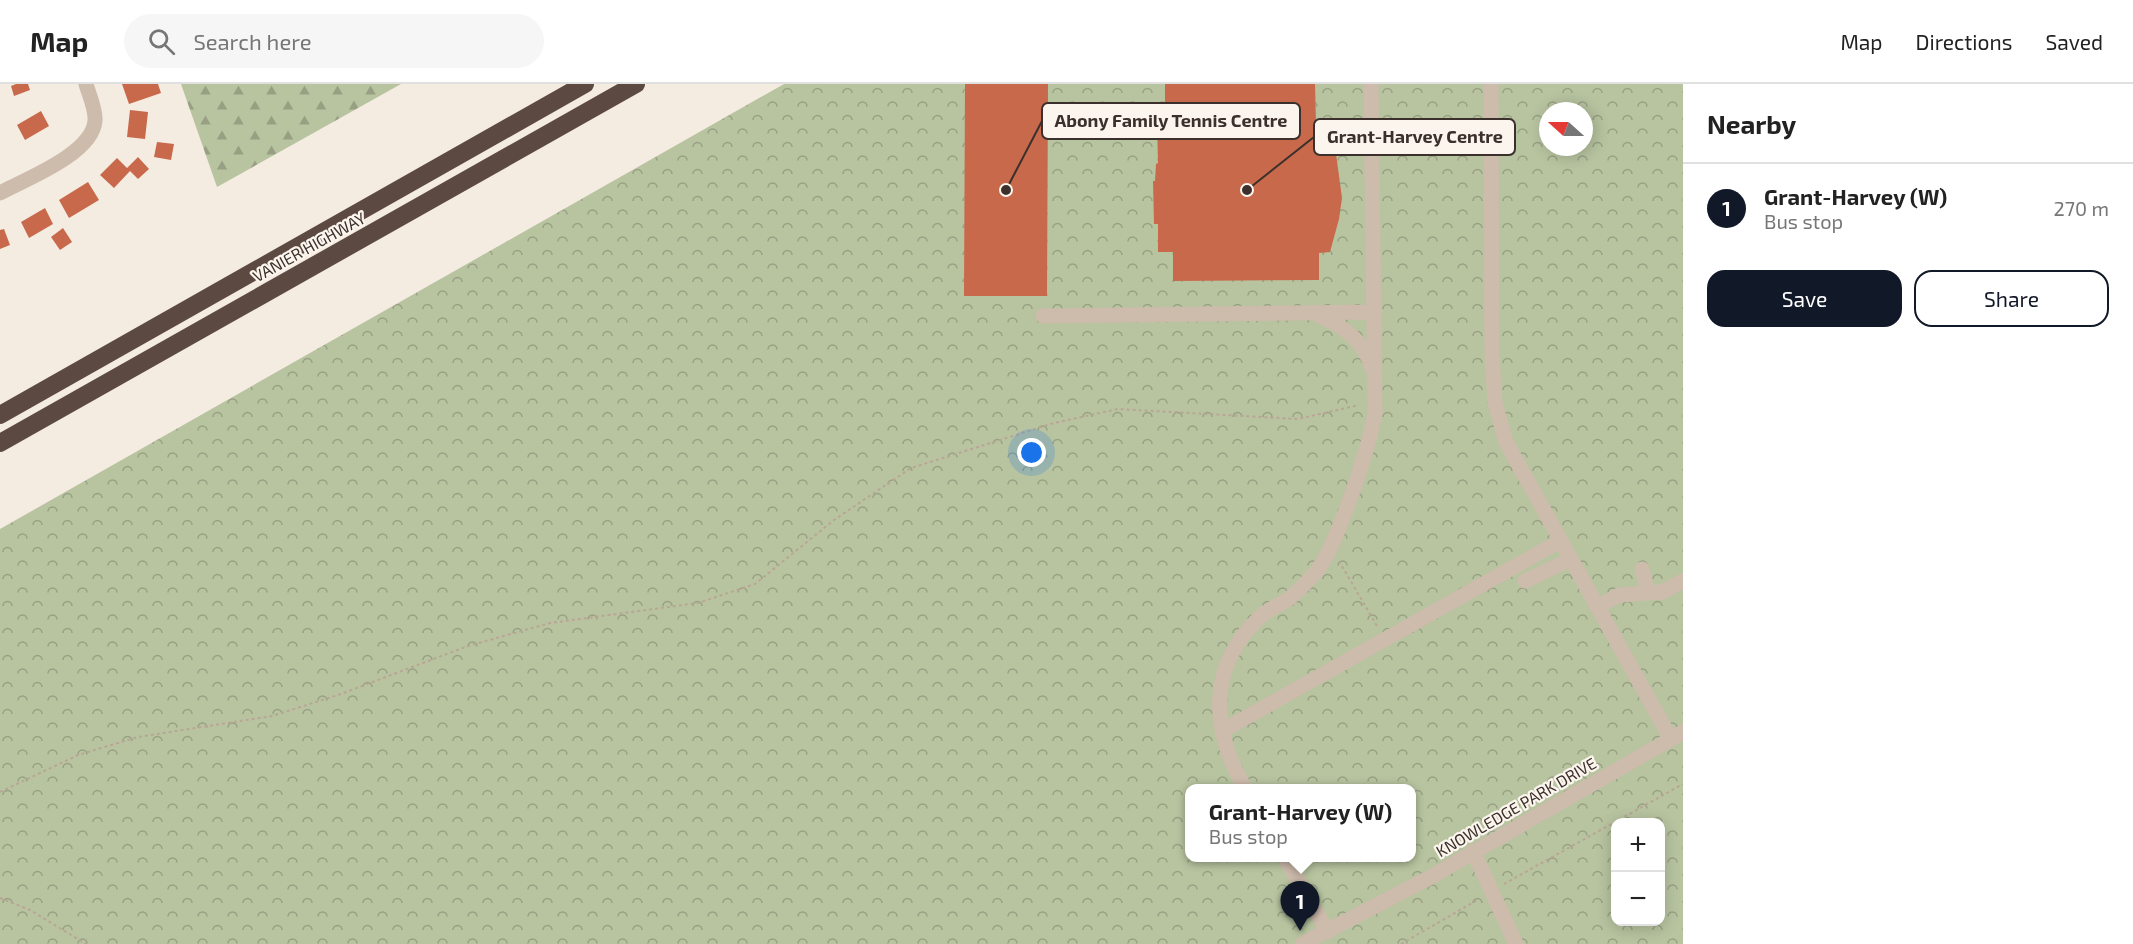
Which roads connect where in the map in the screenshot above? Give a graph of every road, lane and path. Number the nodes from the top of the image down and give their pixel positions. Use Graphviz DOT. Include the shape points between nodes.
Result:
graph roads {
  1 [pos="86,84"];
  2 [pos="585,84"];
  3 [pos="636,84"];
  4 [pos="1371,84"];
  5 [pos="1491,84"];
  6 [pos="0,193"];
  7 [pos="1375,312"];
  8 [pos="1313,313"];
  9 [pos="1043,316"];
  10 [pos="1376,380"];
  11 [pos="1359,405"];
  12 [pos="0,415"];
  13 [pos="0,443"];
  14 [pos="1560,541"];
  15 [pos="1328,552"];
  16 [pos="1571,559"];
  17 [pos="1642,569"];
  18 [pos="1525,581"];
  19 [pos="1683,581"];
  20 [pos="1648,593"];
  21 [pos="1597,607"];
  22 [pos="1380,631"];
  23 [pos="1222,731"];
  24 [pos="1677,735"];
  25 [pos="1242,784"];
  26 [pos="1683,784"];
  27 [pos="0,792"];
  28 [pos="1473,851"];
  29 [pos="1287,862"];
  30 [pos="1492,891"];
  31 [pos="0,898"];
  32 [pos="1328,932"];
  33 [pos="86,944"];
  34 [pos="1302,944"];
  35 [pos="1401,944"];
  36 [pos="1516,944"];
  1 -- 6 [label="street" via="95,120 90,137 78,150"];
  2 -- 12 [label="highway, VANIER HIGHWAY"];
  3 -- 13 [label="highway, VANIER HIGHWAY"];
  4 -- 7 [label="street"];
  5 -- 14 [label="street" via="1491,354 1496,403 1506,442"];
  7 -- 8 [label="street"];
  7 -- 10 [label="street"];
  8 -- 9 [label="street"];
  8 -- 10 [label="street" via="1353,336 1364,350"];
  10 -- 15 [label="street" via="1374,414 1365,454"];
  11 -- 27 [label="path" via="1298,419 1118,409 1054,423 911,468 834,520 755,584 699,603 550,623 468,646 272,716 138,737 78,754"];
  14 -- 16 [label="street"];
  14 -- 23 [label="street"];
  15 -- 22 [label="path" via="1336,557"];
  15 -- 23 [label="street" via="1307,582 1260,616 1240,639 1220,680"];
  16 -- 18 [label="street"];
  16 -- 21 [label="street"];
  17 -- 20 [label="street"];
  19 -- 20 [label="street" via="1662,592"];
  20 -- 21 [label="street" via="1619,595"];
  21 -- 24 [label="street"];
  23 -- 25 [label="street" via="1231,763"];
  24 -- 28 [label="street, KNOWLEDGE PARK DRIVE"];
  26 -- 30 [label="path"];
  28 -- 30 [label="street"];
  28 -- 32 [label="street, KNOWLEDGE PARK DRIVE"];
  29 -- 32 [label="street"];
  30 -- 35 [label="path"];
  30 -- 36 [label="street"];
  31 -- 33 [label="path" via="30,910"];
  32 -- 34 [label="street, KNOWLEDGE PARK DRIVE"];
}
